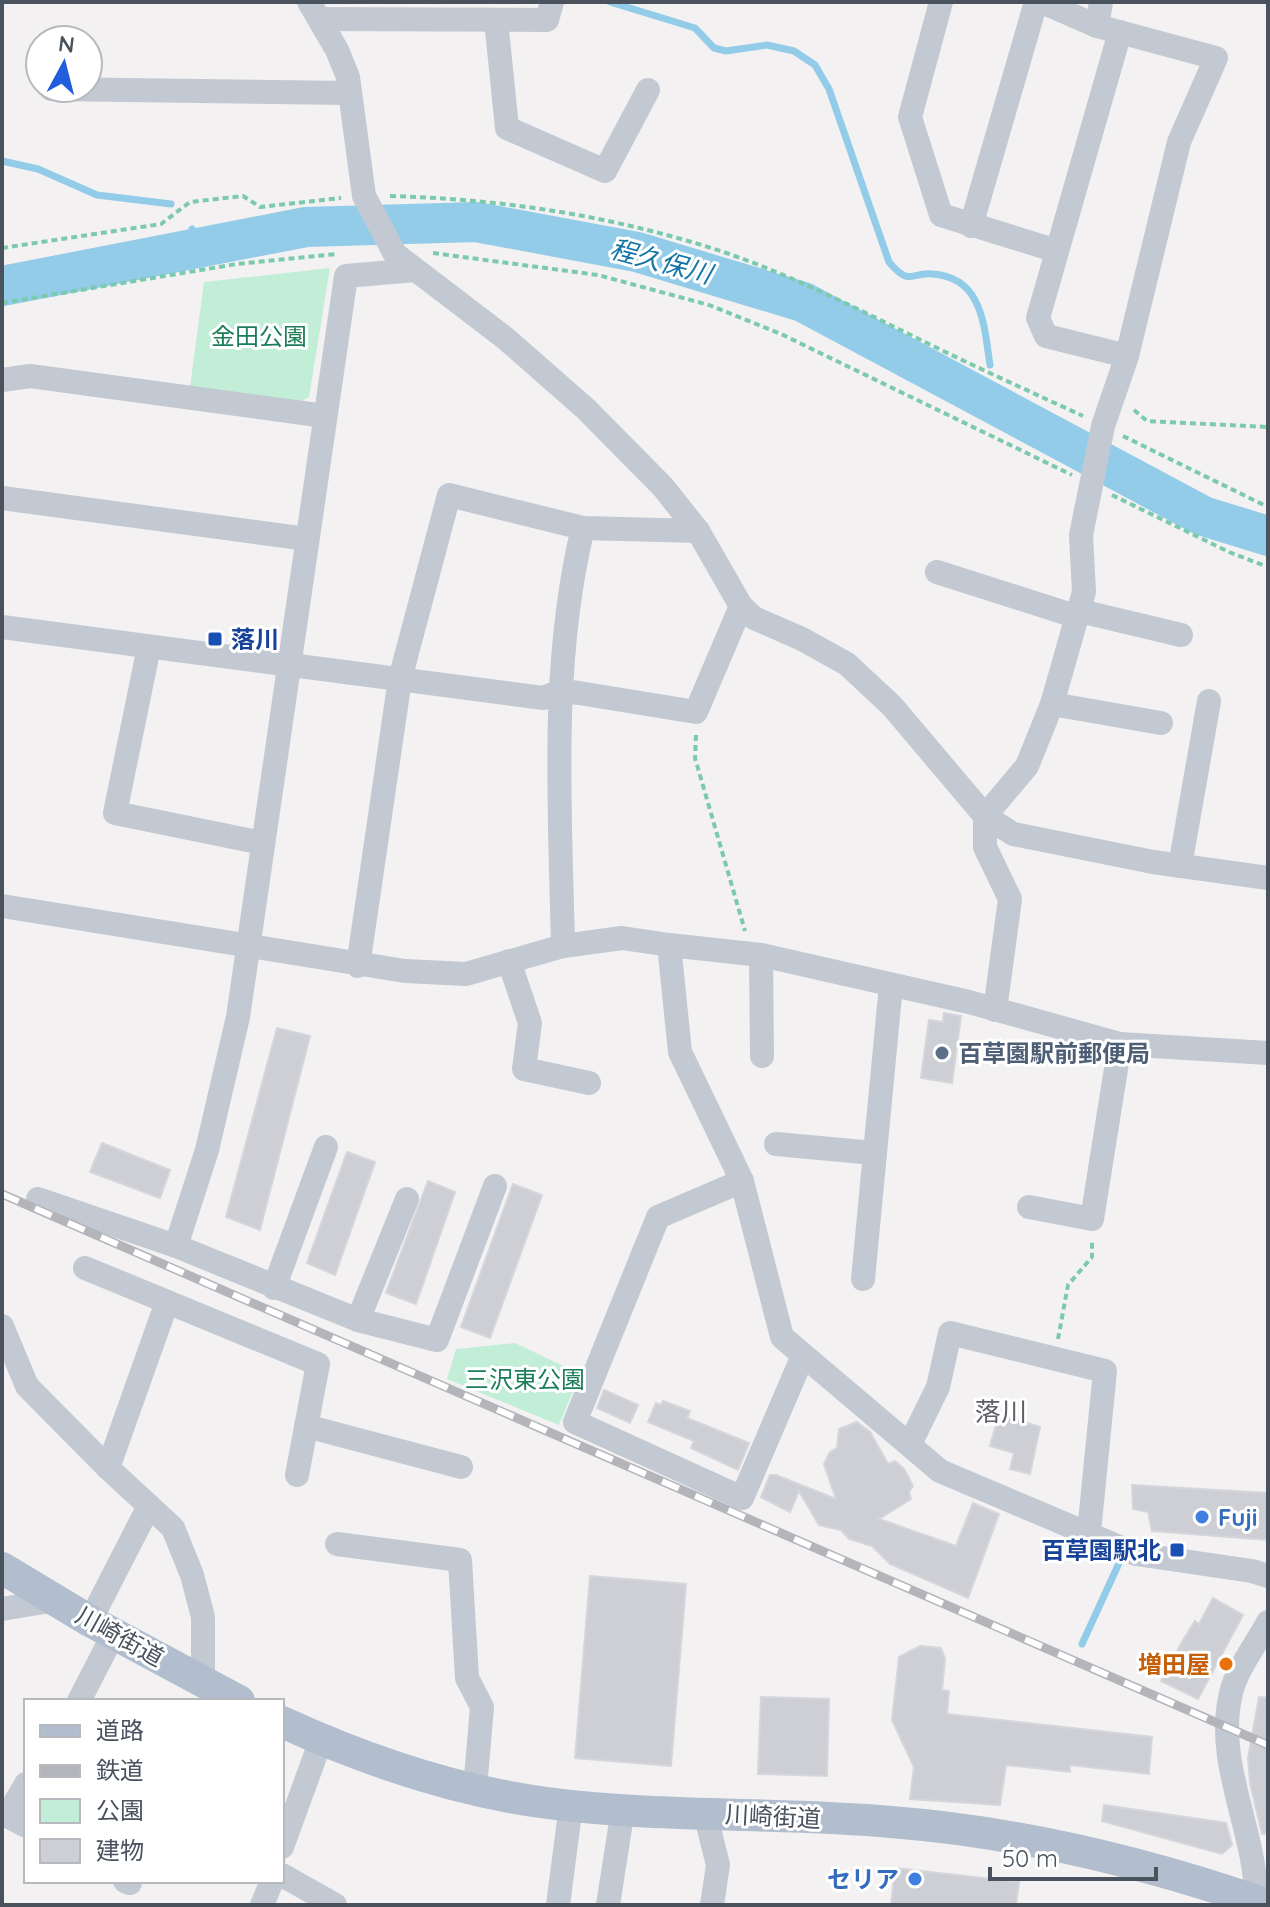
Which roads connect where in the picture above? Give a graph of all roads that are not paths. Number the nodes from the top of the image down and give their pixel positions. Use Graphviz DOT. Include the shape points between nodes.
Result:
graph roads {
  1 [pos="552,2"];
  2 [pos="941,2"];
  3 [pos="1036,2"];
  4 [pos="1042,2"];
  5 [pos="314,10"];
  6 [pos="496,20"];
  7 [pos="1106,20"];
  8 [pos="104,90"];
  9 [pos="648,90"];
  10 [pos="350,93"];
  11 [pos="971,226"];
  12 [pos="1057,251"];
  13 [pos="415,270"];
  14 [pos="1127,356"];
  15 [pos="2,380"];
  16 [pos="325,416"];
  17 [pos="2,498"];
  18 [pos="583,528"];
  19 [pos="698,531"];
  20 [pos="307,539"];
  21 [pos="937,572"];
  22 [pos="741,606"];
  23 [pos="1079,614"];
  24 [pos="2,627"];
  25 [pos="1181,635"];
  26 [pos="149,647"];
  27 [pos="290,666"];
  28 [pos="400,679"];
  29 [pos="561,691"];
  30 [pos="1209,701"];
  31 [pos="1052,704"];
  32 [pos="1161,723"];
  33 [pos="985,816"];
  34 [pos="262,843"];
  35 [pos="1180,866"];
  36 [pos="1268,878"];
  37 [pos="2,906"];
  38 [pos="250,943"];
  39 [pos="669,945"];
  40 [pos="563,946"];
  41 [pos="756,954"];
  42 [pos="509,961"];
  43 [pos="358,966"];
  44 [pos="891,985"];
  45 [pos="995,1010"];
  46 [pos="1120,1044"];
  47 [pos="1268,1053"];
  48 [pos="762,1056"];
  49 [pos="589,1083"];
  50 [pos="776,1144"];
  51 [pos="326,1147"];
  52 [pos="874,1153"];
  53 [pos="742,1181"];
  54 [pos="495,1186"];
  55 [pos="38,1199"];
  56 [pos="407,1199"];
  57 [pos="1029,1207"];
  58 [pos="176,1246"];
  59 [pos="85,1268"];
  60 [pos="863,1279"];
  61 [pos="274,1288"];
  62 [pos="167,1302"];
  63 [pos="358,1320"];
  64 [pos="2,1326"];
  65 [pos="802,1358"];
  66 [pos="306,1426"];
  67 [pos="910,1444"];
  68 [pos="461,1467"];
  69 [pos="108,1468"];
  70 [pos="297,1475"];
  71 [pos="149,1506"];
  72 [pos="1089,1532"];
  73 [pos="337,1544"];
  74 [pos="2,1568"];
  75 [pos="1268,1576"];
  76 [pos="56,1600"];
  77 [pos="2,1609"];
  78 [pos="1268,1622"];
  79 [pos="102,1627"];
  80 [pos="203,1682"];
  81 [pos="80,1699"];
  82 [pos="235,1699"];
  83 [pos="284,1723"];
  84 [pos="321,1740"];
  85 [pos="24,1787"];
  86 [pos="475,1789"];
  87 [pos="571,1805"];
  88 [pos="623,1809"];
  89 [pos="705,1813"];
  90 [pos="24,1825"];
  91 [pos="284,1842"];
  92 [pos="284,1876"];
  93 [pos="271,1883"];
  94 [pos="1262,1903"];
  95 [pos="262,1905"];
  96 [pos="335,1905"];
  97 [pos="558,1905"];
  98 [pos="608,1905"];
  99 [pos="712,1905"];
  1 -- 6 [label="street" via="547,20"];
  2 -- 11 [label="street" via="910,117 941,215"];
  3 -- 11 [label="street"];
  4 -- 7 [label="street"];
  5 -- 6 [label="street"];
  5 -- 10 [label="street" via="337,50"];
  6 -- 9 [label="street" via="507,128 605,171"];
  7 -- 12 [label="street"];
  7 -- 14 [label="street" via="1216,58 1179,142"];
  8 -- 10 [label="street"];
  10 -- 13 [label="street" via="365,199 395,254"];
  11 -- 12 [label="street"];
  12 -- 14 [label="street" via="1038,318 1046,336"];
  13 -- 16 [label="street" via="346,276"];
  13 -- 19 [label="street" via="505,338 586,409"];
  14 -- 23 [label="street" via="1103,428 1081,535 1084,592"];
  15 -- 16 [label="street" via="30,376"];
  16 -- 20 [label="street"];
  17 -- 20 [label="street"];
  18 -- 19 [label="street"];
  18 -- 28 [label="street" via="449,495"];
  18 -- 29 [label="street" via="571,576"];
  19 -- 22 [label="street"];
  20 -- 27 [label="street"];
  21 -- 23 [label="street"];
  22 -- 29 [label="street" via="696,712"];
  22 -- 33 [label="street" via="754,618 847,664 892,706"];
  23 -- 25 [label="street"];
  23 -- 31 [label="street"];
  24 -- 26 [label="street"];
  26 -- 27 [label="street"];
  26 -- 34 [label="street" via="115,813"];
  27 -- 28 [label="street"];
  27 -- 34 [label="street"];
  28 -- 29 [label="street" via="543,698"];
  28 -- 43 [label="street"];
  29 -- 40 [label="street"];
  30 -- 35 [label="street"];
  31 -- 32 [label="street"];
  31 -- 33 [label="street" via="1027,766"];
  33 -- 35 [label="street" via="1013,834"];
  33 -- 45 [label="street" via="985,847 1010,899"];
  34 -- 38 [label="street"];
  35 -- 36 [label="street"];
  37 -- 38 [label="street"];
  38 -- 43 [label="street"];
  38 -- 58 [label="street" via="207,1150"];
  39 -- 40 [label="street" via="622,938"];
  39 -- 41 [label="street"];
  39 -- 53 [label="street" via="680,1052"];
  40 -- 42 [label="street"];
  41 -- 44 [label="street"];
  41 -- 48 [label="street"];
  42 -- 43 [label="street" via="466,974"];
  42 -- 49 [label="street" via="530,1023 524,1069"];
  44 -- 45 [label="street"];
  44 -- 52 [label="street"];
  45 -- 46 [label="street"];
  46 -- 47 [label="street"];
  46 -- 57 [label="street" via="1092,1219"];
  50 -- 52 [label="street"];
  51 -- 61 [label="street"];
  52 -- 60 [label="street"];
  53 -- 65 [label="street" via="782,1337"];
  53 -- 65 [label="street" via="658,1217 575,1422 742,1498"];
  54 -- 63 [label="street" via="437,1340"];
  55 -- 58 [label="street"];
  56 -- 63 [label="street"];
  58 -- 61 [label="street"];
  59 -- 62 [label="street"];
  61 -- 63 [label="street"];
  62 -- 66 [label="street" via="318,1364"];
  62 -- 69 [label="street"];
  64 -- 69 [label="street" via="27,1386"];
  65 -- 67 [label="street"];
  66 -- 68 [label="street"];
  66 -- 70 [label="street"];
  67 -- 72 [label="street" via="940,1471"];
  67 -- 72 [label="street" via="938,1387 950,1333 1105,1371"];
  69 -- 71 [label="street"];
  71 -- 79 [label="street"];
  71 -- 80 [label="street" via="173,1528 192,1575 203,1617"];
  72 -- 75 [label="street" via="1136,1554"];
  73 -- 86 [label="street" via="460,1560 467,1678 482,1707"];
  74 -- 76 [label="main road, 川崎街道"];
  76 -- 77 [label="street"];
  76 -- 79 [label="main road, 川崎街道"];
  78 -- 94 [label="street" via="1231,1693 1230,1716 1231,1774"];
  79 -- 80 [label="main road, 川崎街道"];
  79 -- 81 [label="street"];
  80 -- 82 [label="main road, 川崎街道"];
  83 -- 84 [label="main road, 川崎街道"];
  84 -- 86 [label="main road, 川崎街道"];
  84 -- 91 [label="street"];
  85 -- 90 [label="street" via="7,1816"];
  86 -- 87 [label="main road, 川崎街道"];
  87 -- 88 [label="main road, 川崎街道"];
  87 -- 97 [label="street"];
  88 -- 89 [label="main road, 川崎街道"];
  88 -- 98 [label="street"];
  89 -- 94 [label="main road, 川崎街道" via="893,1822 1019,1840 1173,1875"];
  89 -- 99 [label="street" via="718,1865"];
  92 -- 96 [label="street"];
  93 -- 95 [label="street"];
}
